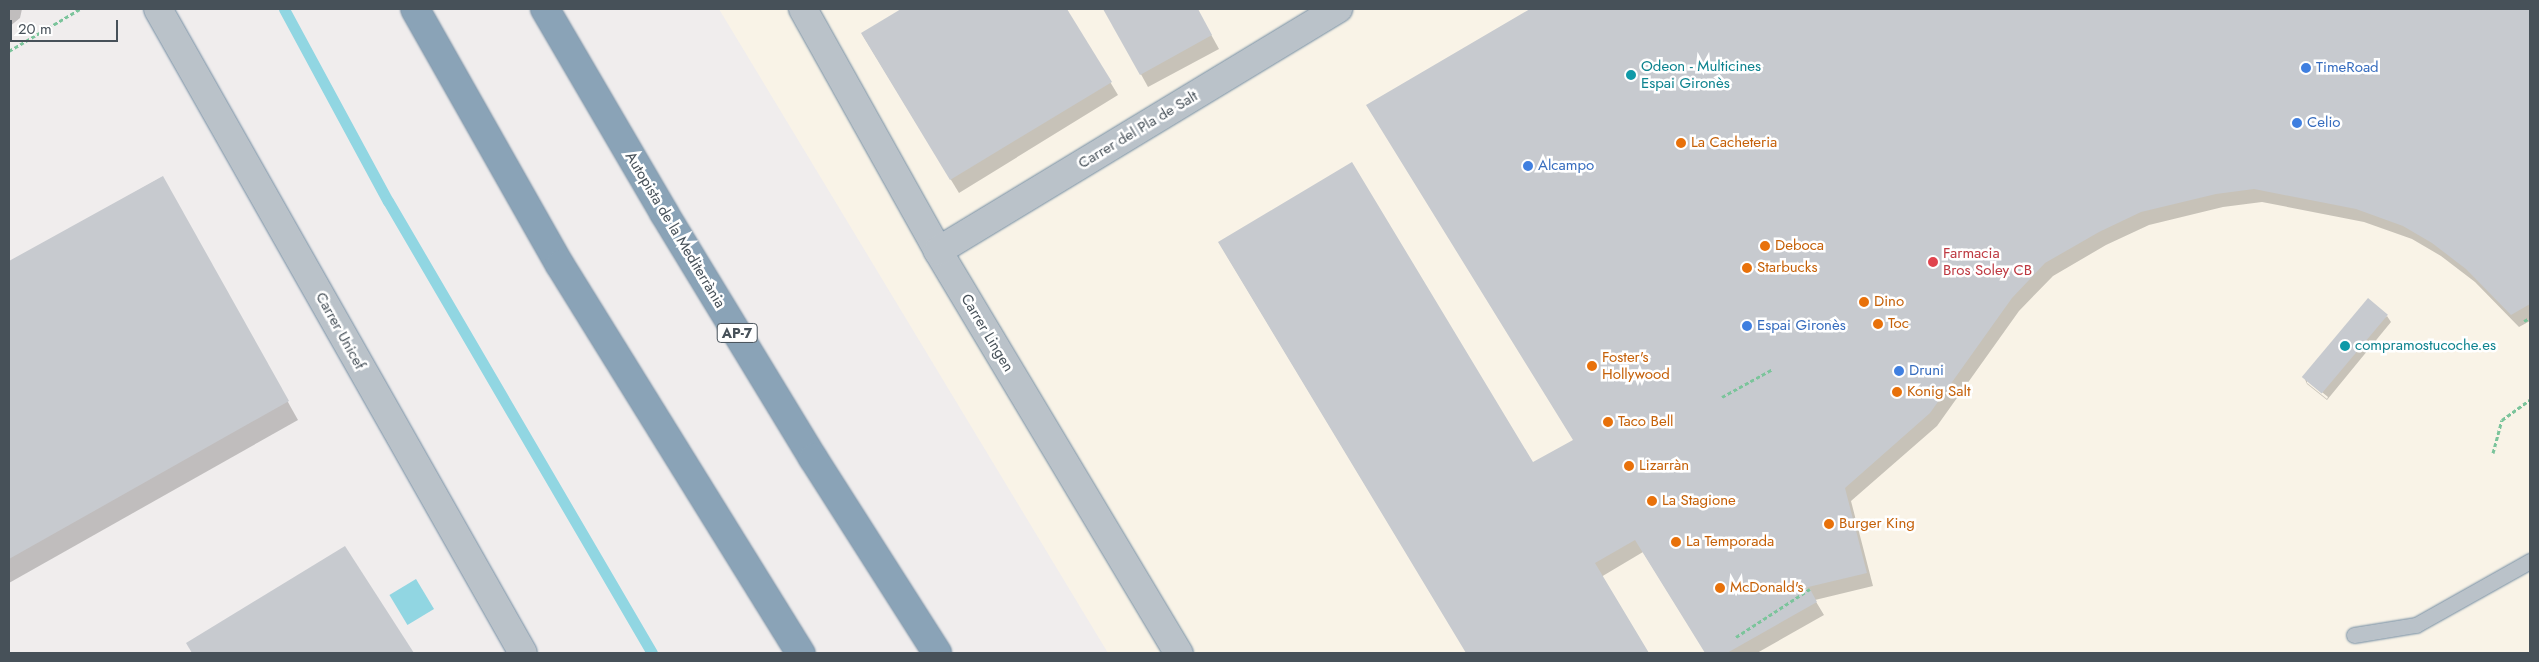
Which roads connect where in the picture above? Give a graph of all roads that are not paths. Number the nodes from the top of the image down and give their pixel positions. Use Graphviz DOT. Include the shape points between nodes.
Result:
graph roads {
  1 [pos="158,9"];
  2 [pos="415,9"];
  3 [pos="545,9"];
  4 [pos="803,9"];
  5 [pos="1338,9"];
  6 [pos="938,251"];
  7 [pos="2530,561"];
  8 [pos="2354,635"];
  9 [pos="523,653"];
  10 [pos="801,653"];
  11 [pos="937,653"];
  12 [pos="1179,653"];
  1 -- 9 [label="street, Carrer Unicef"];
  2 -- 10 [label="highway" via="560,265"];
  3 -- 11 [label="highway, Autopista de la Mediterrània / AP-7" via="664,213"];
  4 -- 6 [label="street, Carrer Lingen"];
  5 -- 6 [label="street, Carrer del Pla de Salt"];
  6 -- 12 [label="street, Carrer Lingen"];
  7 -- 8 [label="lane" via="2416,625"];
}
